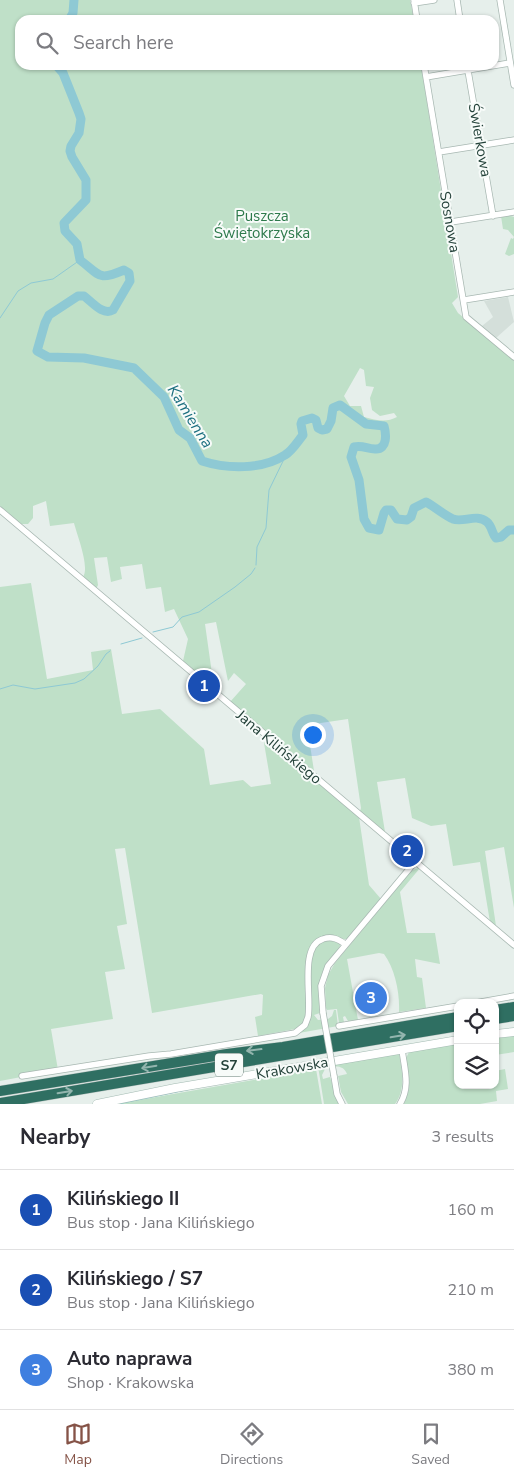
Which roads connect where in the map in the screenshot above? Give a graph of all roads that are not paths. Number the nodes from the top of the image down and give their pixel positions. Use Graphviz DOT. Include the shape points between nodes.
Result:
graph roads {
  1 [pos="434,0"];
  2 [pos="457,0"];
  3 [pos="500,0"];
  4 [pos="414,2"];
  5 [pos="416,15"];
  6 [pos="459,15"];
  7 [pos="510,63"];
  8 [pos="499,64"];
  9 [pos="425,70"];
  10 [pos="459,70"];
  11 [pos="468,70"];
  12 [pos="426,77"];
  13 [pos="514,85"];
  14 [pos="514,140"];
  15 [pos="480,145"];
  16 [pos="439,152"];
  17 [pos="514,212"];
  18 [pos="493,216"];
  19 [pos="451,222"];
  20 [pos="514,292"];
  21 [pos="464,300"];
  22 [pos="514,357"];
  23 [pos="0,510"];
  24 [pos="415,862"];
  25 [pos="346,944"];
  26 [pos="514,945"];
  27 [pos="514,996"];
  28 [pos="497,999"];
  29 [pos="454,1007"];
  30 [pos="514,1007"];
  31 [pos="499,1009"];
  32 [pos="514,1016"];
  33 [pos="454,1018"];
  34 [pos="499,1018"];
  35 [pos="339,1026"];
  36 [pos="454,1027"];
  37 [pos="514,1032"];
  38 [pos="499,1034"];
  39 [pos="454,1041"];
  40 [pos="402,1049"];
  41 [pos="22,1076"];
  42 [pos="0,1091"];
  43 [pos="0,1103"];
  44 [pos="98,1104"];
  45 [pos="342,1104"];
  46 [pos="400,1104"];
  1 -- 4 [label="street"];
  2 -- 6 [label="street"];
  3 -- 7 [label="street"];
  4 -- 5 [label="street"];
  7 -- 8 [label="street"];
  7 -- 13 [label="street"];
  9 -- 12 [label="street, Sosnowa"];
  10 -- 12 [label="street"];
  11 -- 15 [label="street, Świerkowa"];
  12 -- 16 [label="street, Sosnowa"];
  14 -- 15 [label="street"];
  15 -- 16 [label="street"];
  15 -- 18 [label="street, Świerkowa"];
  16 -- 19 [label="street, Sosnowa"];
  17 -- 18 [label="street"];
  18 -- 19 [label="street"];
  19 -- 21 [label="street, Sosnowa"];
  20 -- 21 [label="street"];
  21 -- 22 [label="street, Sosnowa" via="466,317"];
  23 -- 24 [label="street, Jana Kilińskiego"];
  24 -- 25 [label="street"];
  24 -- 26 [label="street, Jana Kilińskiego"];
  25 -- 41 [label="street" via="330,938 312,947 308,960 308,1017 305,1025 296,1032"];
  25 -- 45 [label="street, bridge" via="323,977 321,996 337,1094"];
  27 -- 28 [label="street"];
  29 -- 35 [label="street"];
  30 -- 31 [label="highway"];
  32 -- 34 [label="highway"];
  33 -- 42 [label="highway, S7, one-way"];
  43 -- 36 [label="highway, S7, one-way"];
  37 -- 38 [label="street"];
  39 -- 40 [label="street, Krakowska"];
  40 -- 44 [label="street, Krakowska"];
  40 -- 46 [label="street" via="407,1086"];
}
